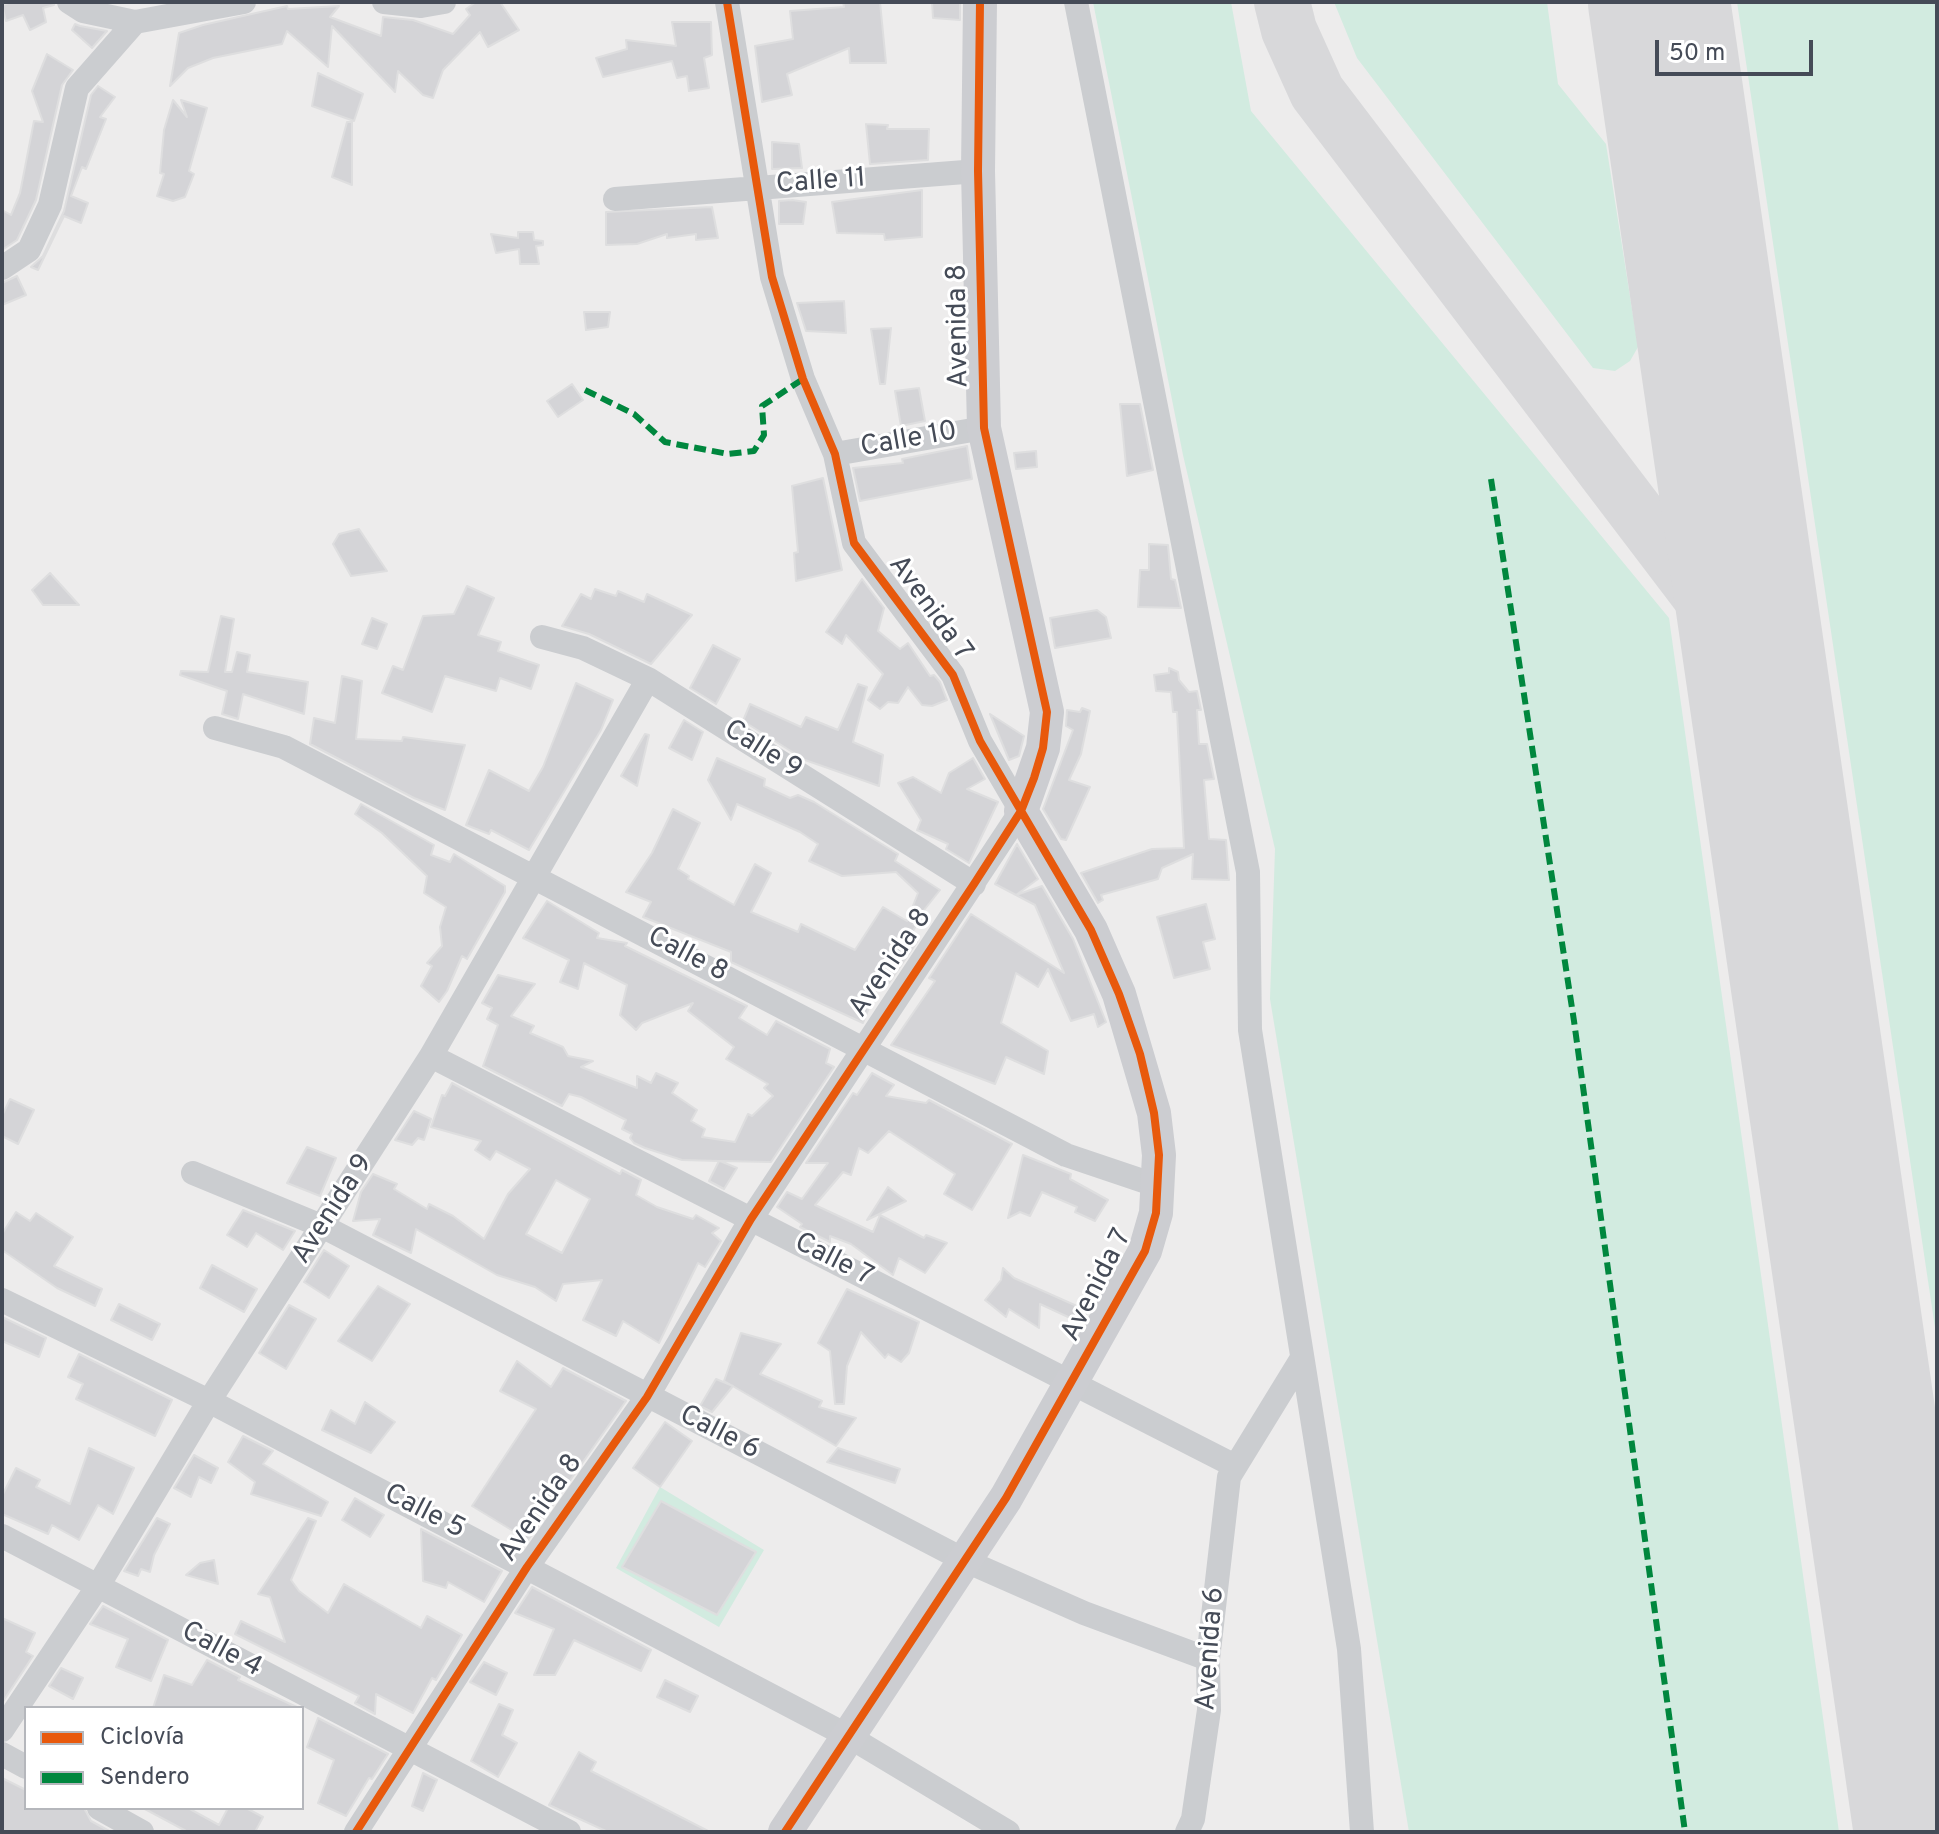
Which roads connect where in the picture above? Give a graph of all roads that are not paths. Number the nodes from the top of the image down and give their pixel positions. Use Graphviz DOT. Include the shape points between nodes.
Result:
graph roads {
  1 [pos="69,2"];
  2 [pos="244,2"];
  3 [pos="384,2"];
  4 [pos="980,2"];
  5 [pos="1076,2"];
  6 [pos="429,3"];
  7 [pos="732,3"];
  8 [pos="135,22"];
  9 [pos="978,171"];
  10 [pos="759,188"];
  11 [pos="615,199"];
  12 [pos="2,268"];
  13 [pos="984,428"];
  14 [pos="835,454"];
  15 [pos="542,637"];
  16 [pos="648,679"];
  17 [pos="215,728"];
  18 [pos="1021,811"];
  19 [pos="537,876"];
  20 [pos="974,884"];
  21 [pos="861,1049"];
  22 [pos="431,1056"];
  23 [pos="193,1173"];
  24 [pos="1158,1186"];
  25 [pos="751,1219"];
  26 [pos="324,1227"];
  27 [pos="2,1300"];
  28 [pos="1302,1358"];
  29 [pos="1072,1383"];
  30 [pos="647,1397"];
  31 [pos="209,1401"];
  32 [pos="1235,1466"];
  33 [pos="2,1536"];
  34 [pos="966,1561"];
  35 [pos="527,1567"];
  36 [pos="98,1586"];
  37 [pos="1208,1659"];
  38 [pos="2,1730"];
  39 [pos="848,1736"];
  40 [pos="410,1749"];
  41 [pos="2,1754"];
  42 [pos="24,1766"];
  43 [pos="103,1810"];
  44 [pos="142,1832"];
  45 [pos="356,1832"];
  46 [pos="569,1832"];
  47 [pos="785,1832"];
  48 [pos="1008,1832"];
  49 [pos="1187,1832"];
  50 [pos="1362,1832"];
  1 -- 8 [label="street" via="83,11"];
  2 -- 8 [label="street"];
  3 -- 6 [label="street"];
  4 -- 9 [label="street, Avenida 8"];
  5 -- 28 [label="street" via="1248,872 1250,1030"];
  7 -- 10 [label="street, Avenida 7"];
  8 -- 12 [label="street" via="77,88 50,205 29,250"];
  9 -- 10 [label="street, Calle 11"];
  9 -- 13 [label="street, Avenida 8"];
  10 -- 11 [label="street, Calle 11"];
  10 -- 14 [label="street, Avenida 7" via="772,277 803,379"];
  13 -- 14 [label="street, Calle 10"];
  13 -- 18 [label="street, Avenida 8" via="1047,712 1043,748"];
  14 -- 18 [label="street, Avenida 7" via="854,543 953,675 980,741"];
  15 -- 16 [label="street, Calle 9" via="583,648"];
  16 -- 19 [label="street, Avenida 9"];
  16 -- 20 [label="street, Calle 9"];
  17 -- 19 [label="street, Calle 8" via="284,747"];
  18 -- 20 [label="street, Avenida 8"];
  18 -- 24 [label="street, Avenida 7" via="1091,930 1119,994 1154,1113"];
  19 -- 21 [label="street, Calle 8"];
  19 -- 22 [label="street, Avenida 9"];
  20 -- 21 [label="street, Avenida 8"];
  21 -- 24 [label="street, Calle 8" via="1066,1155"];
  21 -- 25 [label="street, Avenida 8"];
  22 -- 25 [label="street, Calle 7"];
  22 -- 26 [label="street, Avenida 9"];
  23 -- 26 [label="street, Calle 6"];
  24 -- 29 [label="street, Avenida 7" via="1145,1251"];
  25 -- 29 [label="street, Calle 7"];
  25 -- 30 [label="street, Avenida 8"];
  26 -- 30 [label="street, Calle 6"];
  26 -- 31 [label="street, Avenida 9"];
  27 -- 31 [label="street, Calle 5"];
  28 -- 32 [label="street, Avenida 6"];
  28 -- 50 [label="street" via="1349,1649"];
  29 -- 32 [label="street, Calle 7"];
  29 -- 34 [label="street, Avenida 7"];
  30 -- 34 [label="street, Calle 6"];
  30 -- 35 [label="street, Avenida 8"];
  31 -- 35 [label="street, Calle 5"];
  31 -- 36 [label="street, Avenida 9"];
  32 -- 37 [label="street, Avenida 6" via="1229,1477"];
  33 -- 36 [label="street, Calle 4"];
  34 -- 37 [label="street, Calle 6"];
  34 -- 39 [label="street, Avenida 7"];
  35 -- 39 [label="street, Calle 5"];
  35 -- 40 [label="street, Avenida 8"];
  36 -- 38 [label="street, Avenida 9"];
  36 -- 40 [label="street, Calle 4"];
  37 -- 49 [label="street, Avenida 6" via="1209,1710"];
  39 -- 47 [label="street, Avenida 7"];
  39 -- 48 [label="street, Calle 5"];
  40 -- 45 [label="street, Avenida 8"];
  40 -- 46 [label="street, Calle 4"];
  41 -- 42 [label="street"];
  43 -- 44 [label="street"];
}
